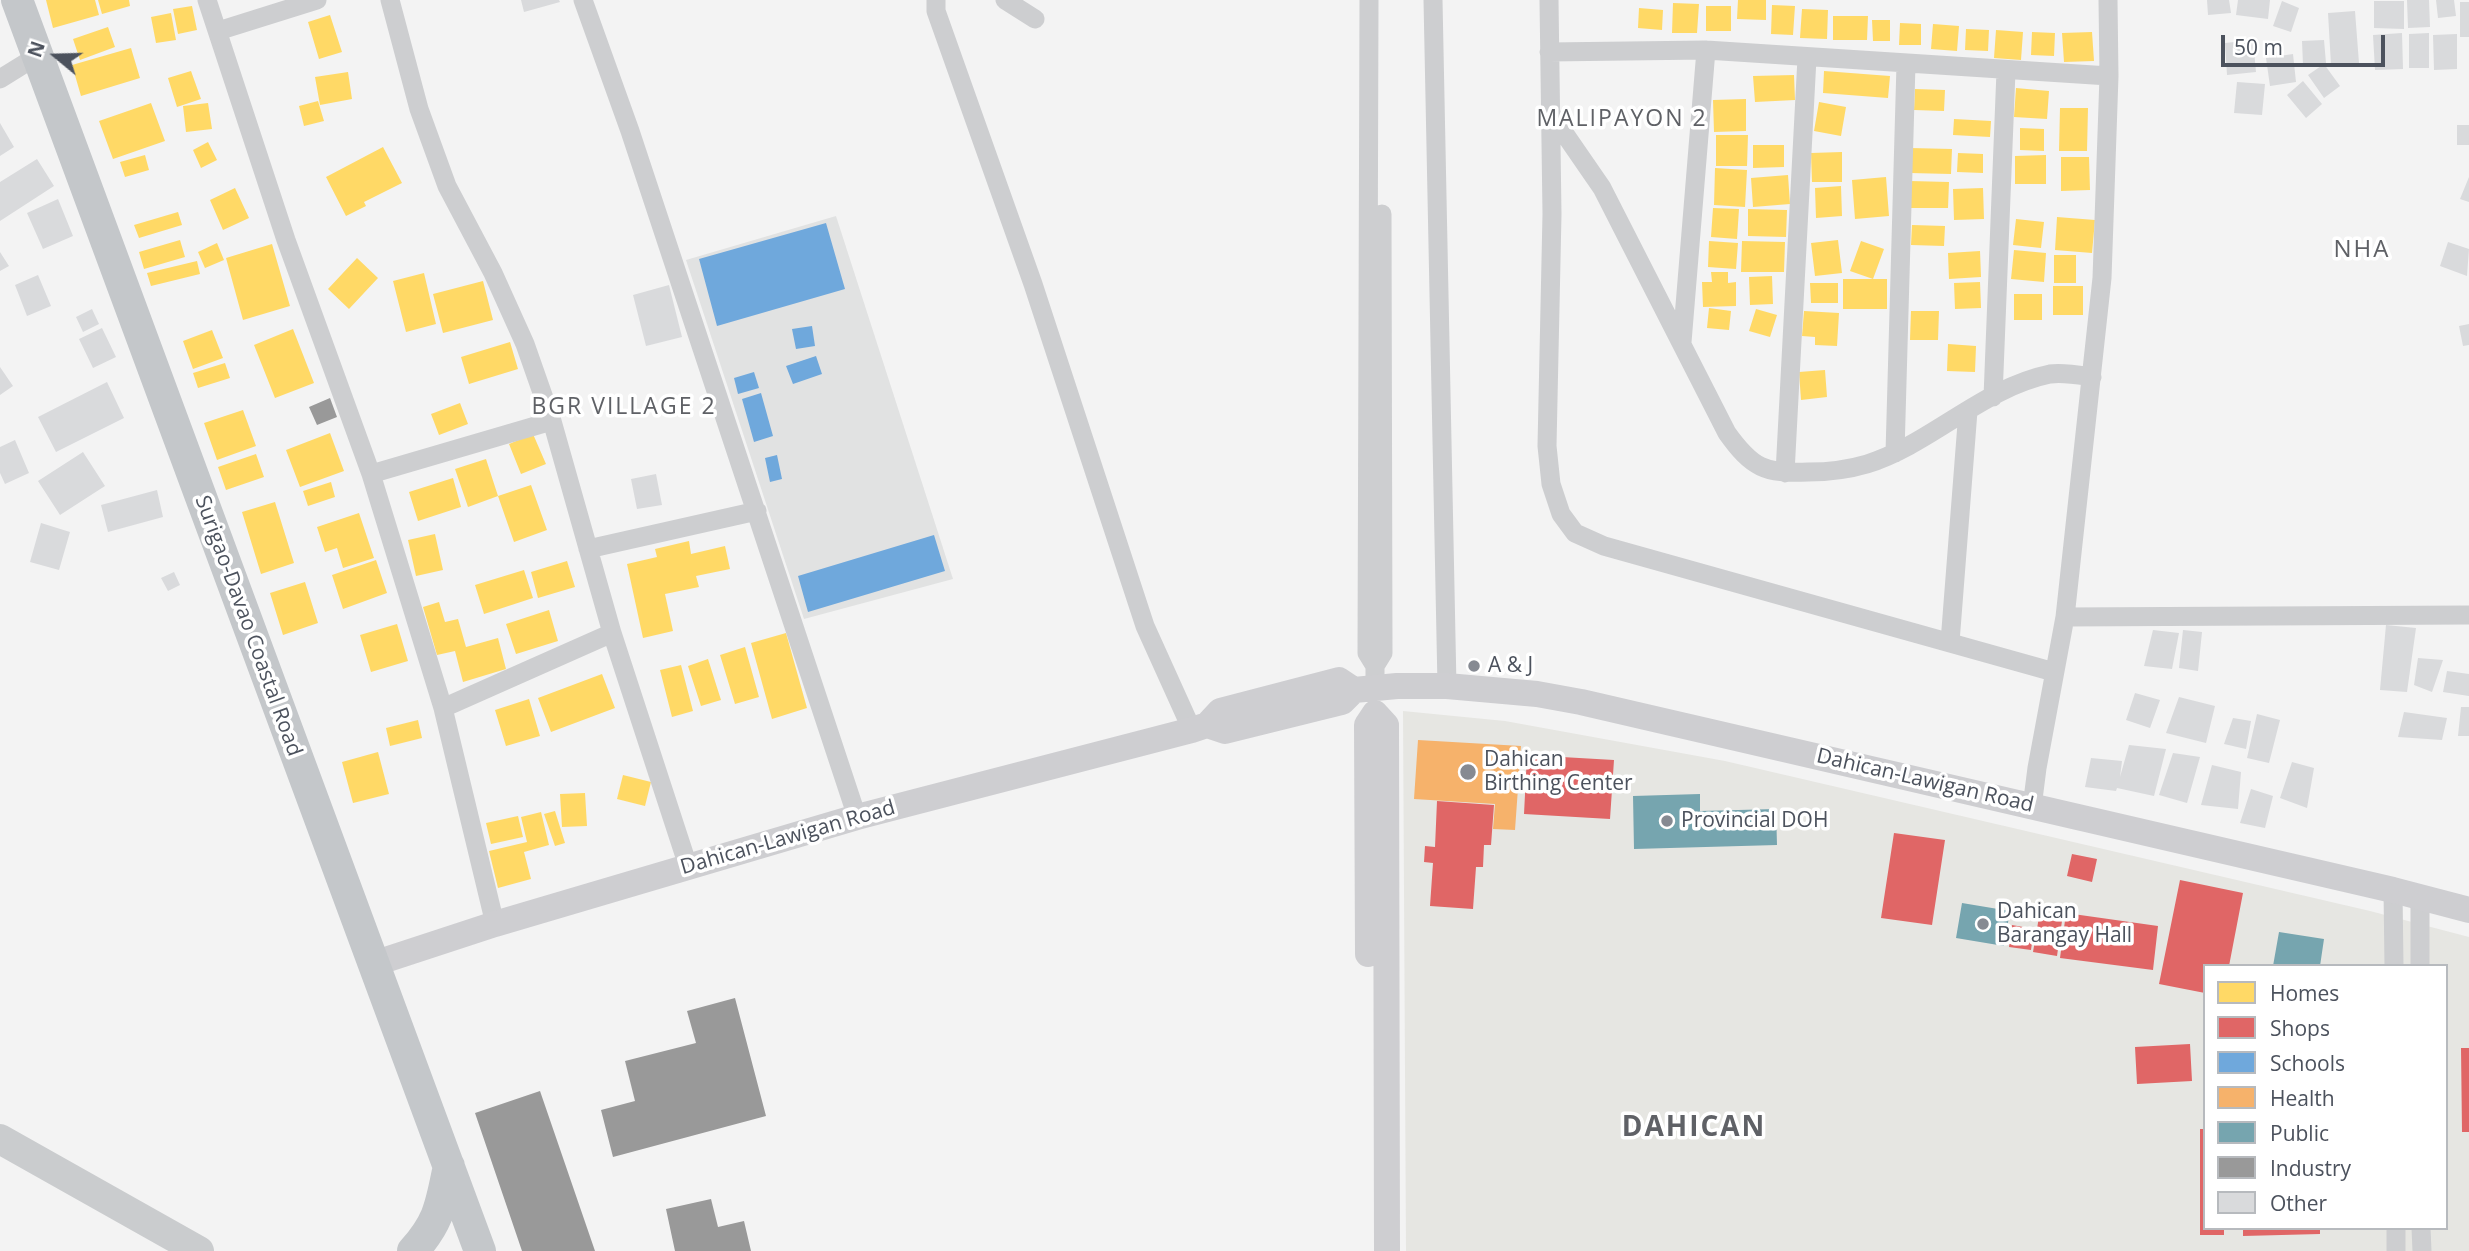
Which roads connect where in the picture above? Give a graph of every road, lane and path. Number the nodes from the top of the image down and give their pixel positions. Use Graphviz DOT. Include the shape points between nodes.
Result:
graph roads {
  1 [pos="17,0"];
  2 [pos="206,0"];
  3 [pos="317,0"];
  4 [pos="390,0"];
  5 [pos="583,0"];
  6 [pos="936,0"];
  7 [pos="1005,0"];
  8 [pos="1369,0"];
  9 [pos="1382,0"];
  10 [pos="1433,0"];
  11 [pos="1549,0"];
  12 [pos="2108,0"];
  13 [pos="1035,19"];
  14 [pos="218,31"];
  15 [pos="1706,50"];
  16 [pos="1549,52"];
  17 [pos="37,56"];
  18 [pos="1807,58"];
  19 [pos="1906,64"];
  20 [pos="2006,71"];
  21 [pos="2109,76"];
  22 [pos="0,79"];
  23 [pos="1551,114"];
  24 [pos="1681,344"];
  25 [pos="2092,377"];
  26 [pos="1993,397"];
  27 [pos="1968,411"];
  28 [pos="552,421"];
  29 [pos="1895,453"];
  30 [pos="1786,473"];
  31 [pos="371,474"];
  32 [pos="757,511"];
  33 [pos="588,549"];
  34 [pos="2469,615"];
  35 [pos="2065,617"];
  36 [pos="612,633"];
  37 [pos="1950,642"];
  38 [pos="2054,672"];
  39 [pos="1447,686"];
  40 [pos="1370,689"];
  41 [pos="443,708"];
  42 [pos="1200,727"];
  43 [pos="2032,807"];
  44 [pos="857,817"];
  45 [pos="688,866"];
  46 [pos="2393,890"];
  47 [pos="2420,897"];
  48 [pos="2469,910"];
  49 [pos="495,924"];
  50 [pos="373,964"];
  51 [pos="2394,964"];
  52 [pos="2420,964"];
  53 [pos="0,1139"];
  54 [pos="449,1166"];
  55 [pos="2396,1230"];
  56 [pos="2421,1230"];
  57 [pos="199,1251"];
  58 [pos="413,1251"];
  59 [pos="481,1251"];
  60 [pos="1370,1251"];
  61 [pos="1387,1251"];
  62 [pos="2396,1251"];
  63 [pos="2421,1251"];
  1 -- 17 [label="highway, Surigao-Davao Coastal Road"];
  2 -- 14 [label="street"];
  3 -- 14 [label="street"];
  4 -- 28 [label="street" via="419,108 447,186 525,344"];
  5 -- 32 [label="street"];
  6 -- 42 [label="street" via="1144,626"];
  7 -- 13 [label="street"];
  8 -- 40 [label="street"];
  9 -- 40 [label="street" via="1382,653"];
  10 -- 39 [label="street"];
  11 -- 16 [label="street"];
  12 -- 21 [label="street"];
  14 -- 31 [label="street" via="286,240"];
  15 -- 16 [label="street"];
  15 -- 18 [label="street"];
  15 -- 24 [label="street"];
  16 -- 23 [label="street"];
  17 -- 22 [label="street"];
  17 -- 50 [label="highway, Surigao-Davao Coastal Road"];
  18 -- 19 [label="street"];
  18 -- 30 [label="street"];
  19 -- 20 [label="street"];
  19 -- 29 [label="street"];
  20 -- 21 [label="street"];
  20 -- 26 [label="street"];
  21 -- 25 [label="street" via="2102,278"];
  23 -- 24 [label="street" via="1602,188"];
  23 -- 37 [label="street" via="1547,446 1551,484 1561,514 1576,533 1604,546"];
  24 -- 30 [label="street" via="1743,457"];
  25 -- 26 [label="street" via="2052,374"];
  25 -- 35 [label="street"];
  26 -- 27 [label="street"];
  27 -- 29 [label="street"];
  27 -- 37 [label="street"];
  28 -- 31 [label="street"];
  28 -- 33 [label="street"];
  29 -- 30 [label="street" via="1836,471"];
  31 -- 41 [label="street"];
  32 -- 33 [label="street"];
  32 -- 44 [label="street"];
  33 -- 36 [label="street"];
  34 -- 35 [label="street"];
  35 -- 38 [label="street"];
  36 -- 41 [label="street"];
  36 -- 45 [label="street"];
  37 -- 38 [label="street"];
  38 -- 43 [label="street"];
  39 -- 40 [label="main road, Dahican-Lawigan Road"];
  39 -- 43 [label="main road, Dahican-Lawigan Road" via="1581,702"];
  40 -- 42 [label="main road, Dahican-Lawigan Road" via="1342,702 1225,731"];
  40 -- 60 [label="main road"];
  40 -- 61 [label="main road" via="1386,725"];
  41 -- 49 [label="street"];
  42 -- 44 [label="main road, Dahican-Lawigan Road"];
  43 -- 46 [label="main road, Dahican-Lawigan Road"];
  44 -- 45 [label="main road, Dahican-Lawigan Road"];
  45 -- 49 [label="main road, Dahican-Lawigan Road"];
  46 -- 47 [label="main road, Dahican-Lawigan Road"];
  46 -- 51 [label="street"];
  47 -- 48 [label="main road, Dahican-Lawigan Road"];
  47 -- 52 [label="street"];
  49 -- 50 [label="main road, Dahican-Lawigan Road"];
  50 -- 54 [label="highway, Surigao-Davao Coastal Road"];
  53 -- 57 [label="main road"];
  54 -- 58 [label="highway" via="439,1213"];
  54 -- 59 [label="highway, Surigao-Davao Coastal Road"];
  55 -- 62 [label="street"];
  56 -- 63 [label="street"];
}
